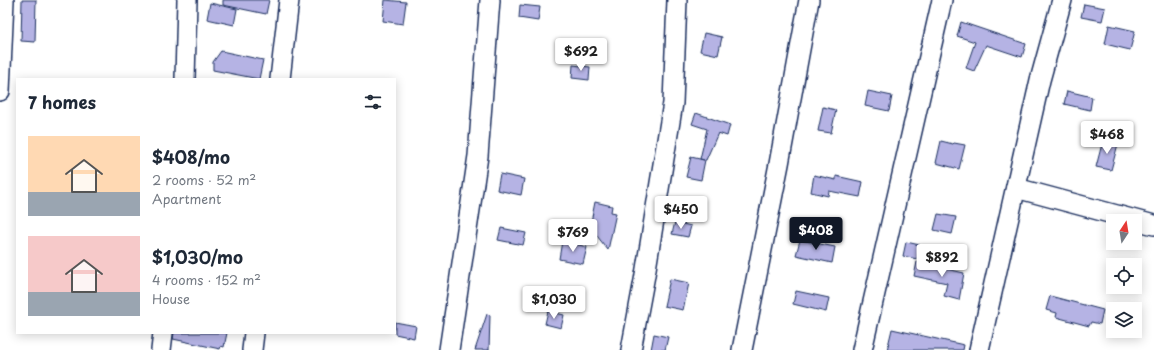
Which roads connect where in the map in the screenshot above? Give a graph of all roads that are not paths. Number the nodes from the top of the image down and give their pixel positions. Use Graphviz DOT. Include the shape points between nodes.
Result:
graph roads {
  1 [pos="4,0"];
  2 [pos="187,0"];
  3 [pos="289,0"];
  4 [pos="490,0"];
  5 [pos="677,0"];
  6 [pos="809,0"];
  7 [pos="942,0"];
  8 [pos="1062,0"];
  9 [pos="185,78"];
  10 [pos="280,78"];
  11 [pos="0,91"];
  12 [pos="1016,188"];
  13 [pos="1154,226"];
  14 [pos="163,334"];
  15 [pos="254,334"];
  16 [pos="161,350"];
  17 [pos="252,350"];
  18 [pos="449,350"];
  19 [pos="630,350"];
  20 [pos="742,350"];
  21 [pos="862,350"];
  22 [pos="979,350"];
  1 -- 11 [label="street"];
  2 -- 9 [label="street"];
  3 -- 10 [label="street"];
  4 -- 18 [label="street" via="478,156"];
  5 -- 19 [label="street" via="673,102"];
  6 -- 20 [label="street"];
  7 -- 21 [label="street"];
  8 -- 12 [label="street" via="1040,80"];
  12 -- 13 [label="street"];
  12 -- 22 [label="street"];
  14 -- 16 [label="street"];
  15 -- 17 [label="street"];
}
